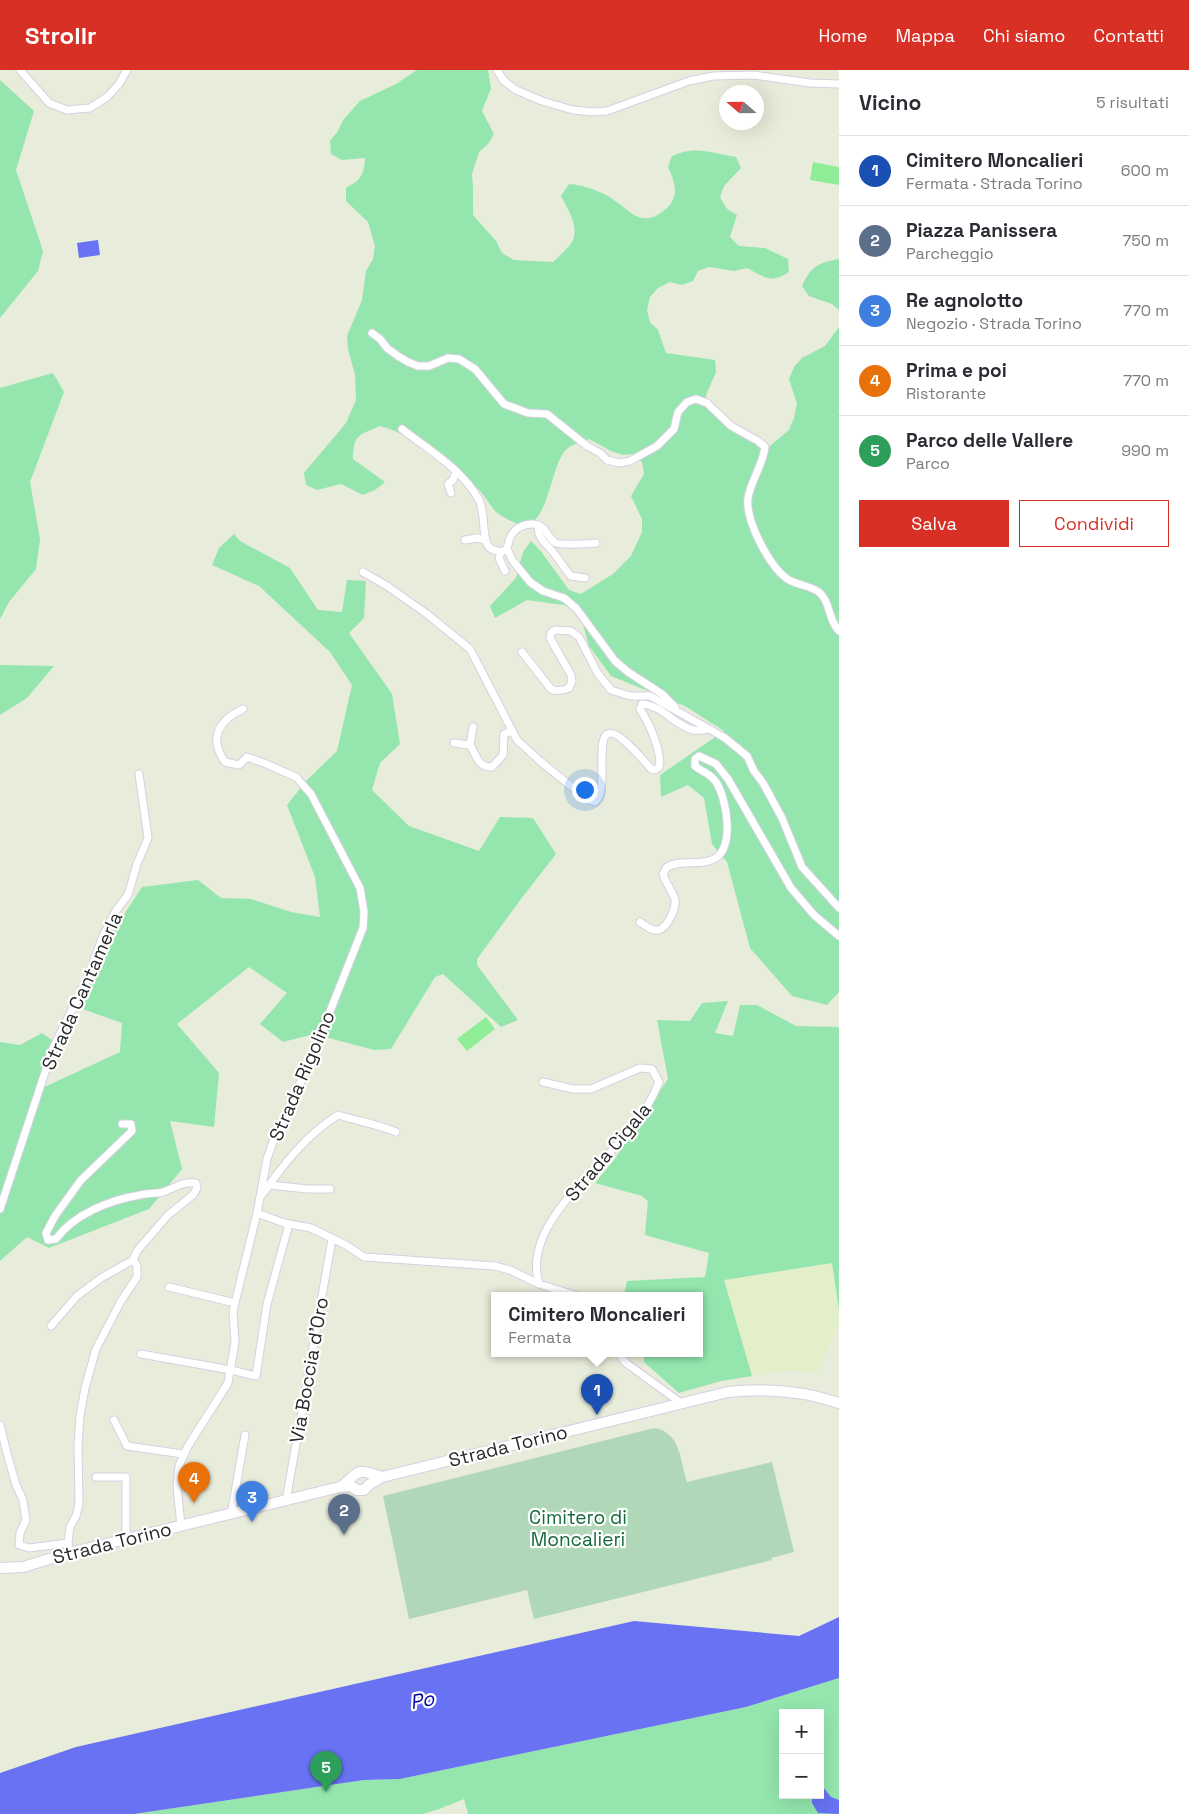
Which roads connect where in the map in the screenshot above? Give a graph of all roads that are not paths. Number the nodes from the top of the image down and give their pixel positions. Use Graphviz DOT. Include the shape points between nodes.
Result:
graph roads {
  1 [pos="20,70"];
  2 [pos="127,70"];
  3 [pos="497,70"];
  4 [pos="839,84"];
  5 [pos="372,332"];
  6 [pos="402,429"];
  7 [pos="456,472"];
  8 [pos="451,494"];
  9 [pos="538,525"];
  10 [pos="465,540"];
  11 [pos="484,540"];
  12 [pos="596,543"];
  13 [pos="504,551"];
  14 [pos="505,570"];
  15 [pos="363,572"];
  16 [pos="585,578"];
  17 [pos="839,631"];
  18 [pos="522,652"];
  19 [pos="243,710"];
  20 [pos="681,713"];
  21 [pos="473,727"];
  22 [pos="709,729"];
  23 [pos="512,731"];
  24 [pos="454,742"];
  25 [pos="470,745"];
  26 [pos="138,774"];
  27 [pos="839,908"];
  28 [pos="640,922"];
  29 [pos="839,936"];
  30 [pos="543,1082"];
  31 [pos="122,1124"];
  32 [pos="396,1132"];
  33 [pos="269,1184"];
  34 [pos="330,1189"];
  35 [pos="259,1199"];
  36 [pos="0,1209"];
  37 [pos="257,1213"];
  38 [pos="289,1224"];
  39 [pos="332,1238"];
  40 [pos="133,1260"];
  41 [pos="539,1284"];
  42 [pos="169,1287"];
  43 [pos="565,1292"];
  44 [pos="234,1303"];
  45 [pos="51,1326"];
  46 [pos="141,1354"];
  47 [pos="621,1357"];
  48 [pos="231,1370"];
  49 [pos="681,1403"];
  50 [pos="839,1403"];
  51 [pos="114,1420"];
  52 [pos="0,1425"];
  53 [pos="245,1435"];
  54 [pos="184,1454"];
  55 [pos="382,1476"];
  56 [pos="96,1477"];
  57 [pos="340,1487"];
  58 [pos="286,1501"];
  59 [pos="231,1515"];
  60 [pos="181,1526"];
  61 [pos="126,1539"];
  62 [pos="68,1548"];
  63 [pos="0,1568"];
  1 -- 2 [label="street" via="49,103 67,110 90,108 107,97"];
  3 -- 4 [label="street" via="504,81 516,90 550,104 592,112 607,111 689,81 713,76 753,75"];
  5 -- 17 [label="street" via="398,356 418,366 429,366 448,358 459,359 475,369 504,404 528,413 547,414 607,460 619,463 630,461 657,446 674,429 678,412 687,402 696,399 707,403 731,426 765,447 748,497 747,509 753,526 769,561 785,578 820,592 832,623"];
  6 -- 7 [label="street"];
  7 -- 8 [label="street" via="448,484"];
  7 -- 11 [label="street" via="480,502"];
  9 -- 12 [label="street" via="561,545"];
  9 -- 13 [label="street" via="520,527 511,535"];
  9 -- 16 [label="street" via="543,541 571,576"];
  10 -- 11 [label="street"];
  11 -- 13 [label="street" via="489,547"];
  13 -- 14 [label="street" via="499,558"];
  13 -- 20 [label="street" via="530,582 543,591 564,598 576,608 615,661 662,694"];
  15 -- 23 [label="street" via="462,640 470,649"];
  18 -- 20 [label="street" via="551,689 562,691 569,688 571,676 550,638 554,630 571,631 580,637 598,674 611,690 630,696 650,696"];
  19 -- 35 [label="street, Strada Rigolino" via="230,715 220,726 216,741 218,752 225,762 239,765 247,757 296,777 311,794 360,888 364,912 363,928 326,1024 267,1159"];
  20 -- 22 [label="street"];
  21 -- 25 [label="street"];
  22 -- 23 [label="street" via="688,728 654,707 642,704 640,708 658,752 660,767 651,769 620,737 606,735 602,741 602,792 596,802 585,798 540,761"];
  22 -- 27 [label="street" via="747,756 782,818 802,867"];
  23 -- 25 [label="street" via="504,734 503,755 492,767 479,763"];
  24 -- 25 [label="street"];
  26 -- 36 [label="street, Strada Cantamerla" via="148,838 128,895 107,928 88,979 53,1048"];
  28 -- 29 [label="street" via="658,930 673,913 675,900 663,874 666,867 676,863 706,862 718,857 725,848 727,833 722,799 712,777 694,766 699,756 720,769 791,888 814,915"];
  30 -- 41 [label="street, Strada Cigala" via="573,1089 591,1089 640,1068 652,1069 659,1082 633,1127 549,1223 537,1254"];
  31 -- 40 [label="street" via="131,1124 132,1131 81,1180 46,1233 48,1240 56,1239 74,1220 108,1204 162,1192 188,1182 196,1183 193,1195 168,1215"];
  32 -- 33 [label="street" via="338,1115 326,1122 295,1152"];
  33 -- 34 [label="street"];
  33 -- 35 [label="street"];
  35 -- 37 [label="street, Strada Rigolino"];
  37 -- 38 [label="street"];
  37 -- 44 [label="street, Strada Rigolino"];
  38 -- 39 [label="street" via="311,1228"];
  38 -- 48 [label="street" via="267,1304 256,1376"];
  39 -- 41 [label="street" via="364,1257 495,1266"];
  39 -- 58 [label="street, Via Boccia d'Oro"];
  40 -- 45 [label="street" via="77,1296"];
  40 -- 62 [label="street" via="137,1266 137,1277 104,1333 89,1368 78,1446 79,1504 70,1527"];
  41 -- 43 [label="street"];
  42 -- 44 [label="street"];
  44 -- 48 [label="street, Strada Rigolino" via="235,1342"];
  46 -- 48 [label="street"];
  47 -- 49 [label="street"];
  48 -- 54 [label="street, Strada Rigolino" via="228,1383"];
  49 -- 50 [label="main road, Strada Torino" via="728,1392 760,1390 797,1393"];
  49 -- 55 [label="main road, Strada Torino"];
  51 -- 54 [label="street" via="127,1446"];
  52 -- 62 [label="street" via="23,1500 26,1520 19,1545"];
  53 -- 59 [label="street"];
  54 -- 60 [label="street, Strada Rigolino" via="177,1486"];
  55 -- 57 [label="main road, Strada Torino" via="364,1490"];
  55 -- 57 [label="main road, Strada Torino" via="362,1471"];
  56 -- 61 [label="street" via="126,1478"];
  57 -- 58 [label="main road, Strada Torino"];
  58 -- 59 [label="main road, Strada Torino"];
  59 -- 60 [label="main road, Strada Torino"];
  60 -- 61 [label="main road, Strada Torino"];
  61 -- 62 [label="main road, Strada Torino"];
  62 -- 63 [label="main road, Strada Torino" via="23,1567"];
}
